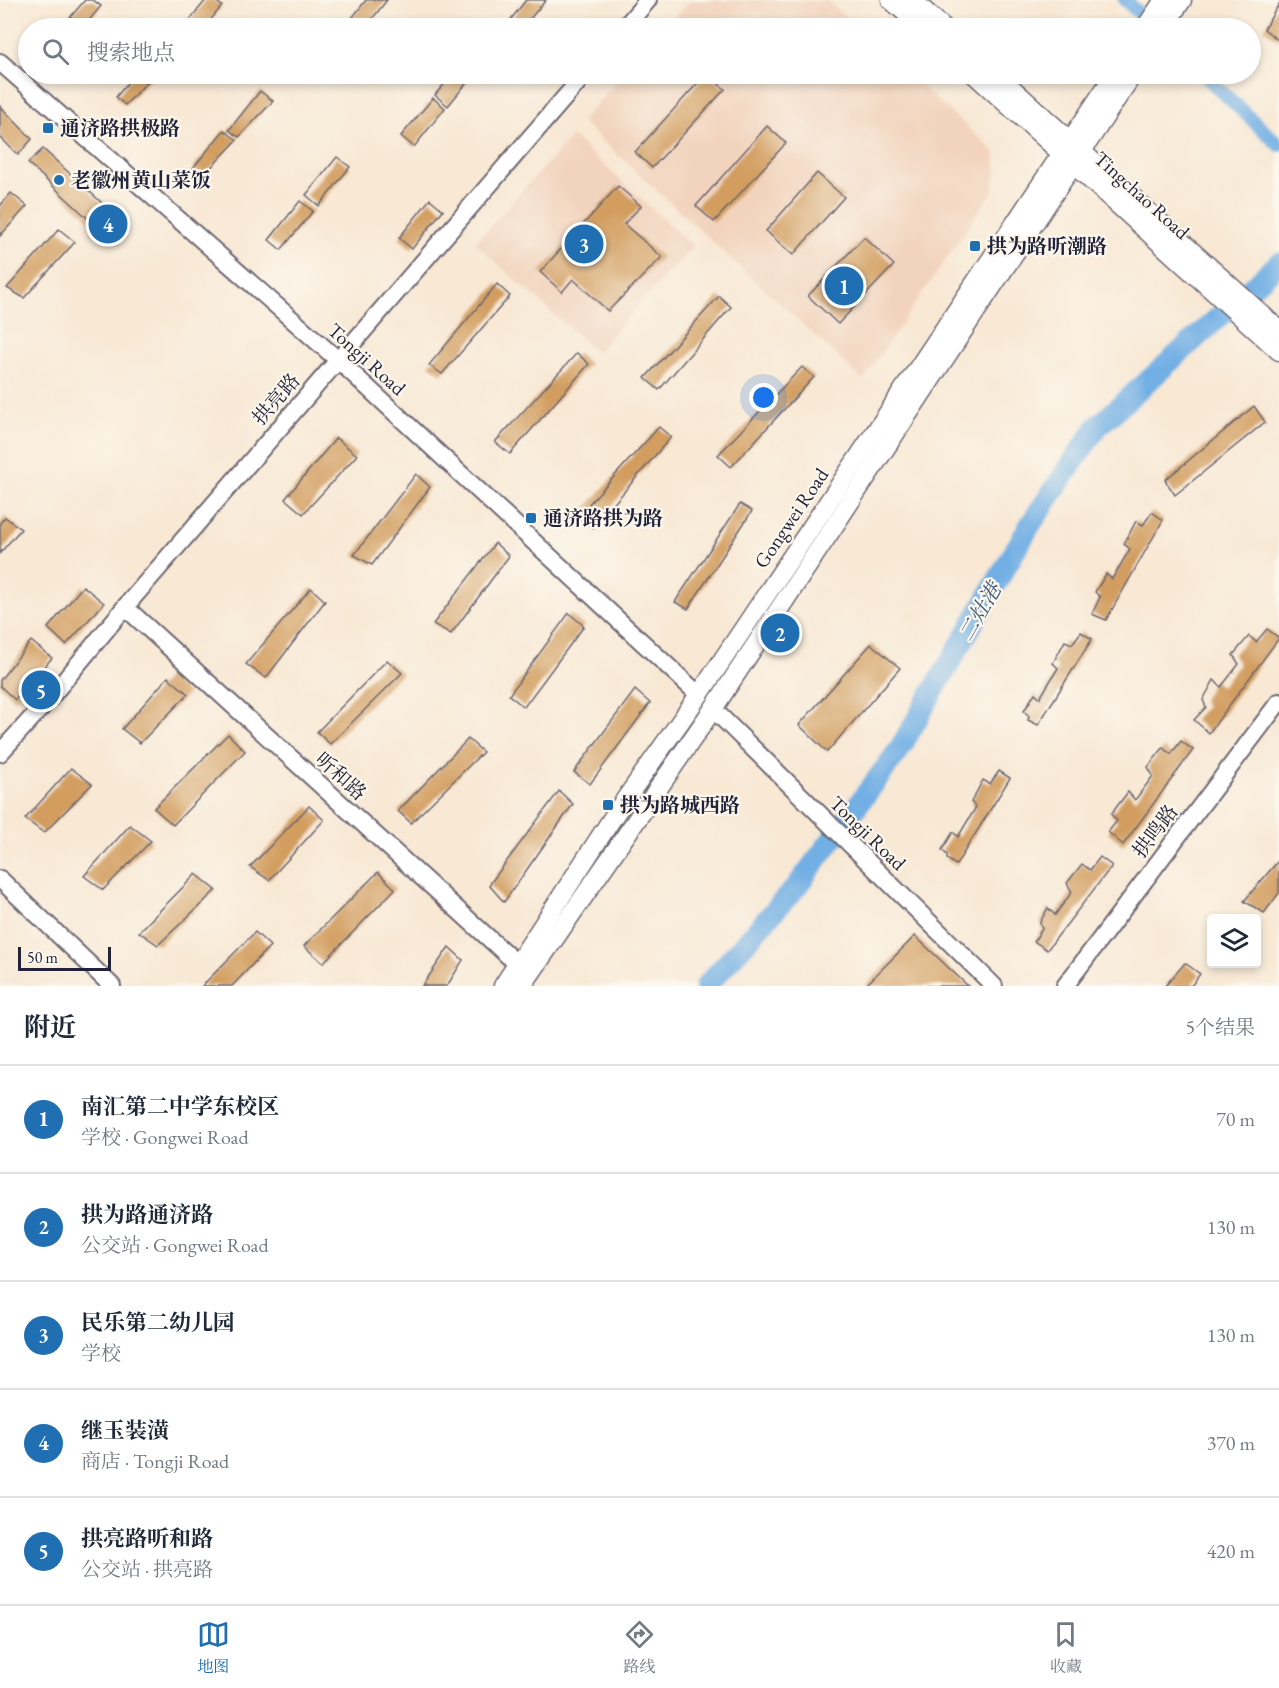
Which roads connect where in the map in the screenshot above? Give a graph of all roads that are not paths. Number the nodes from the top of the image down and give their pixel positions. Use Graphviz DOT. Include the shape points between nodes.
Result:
graph roads {
  1 [pos="648,0"];
  2 [pos="891,0"];
  3 [pos="912,0"];
  4 [pos="1174,3"];
  5 [pos="633,18"];
  6 [pos="912,18"];
  7 [pos="933,18"];
  8 [pos="1157,18"];
  9 [pos="1167,18"];
  10 [pos="0,62"];
  11 [pos="18,78"];
  12 [pos="25,84"];
  13 [pos="576,84"];
  14 [pos="987,84"];
  15 [pos="1006,84"];
  16 [pos="1109,84"];
  17 [pos="1125,84"];
  18 [pos="1072,151"];
  19 [pos="1272,330"];
  20 [pos="1279,351"];
  21 [pos="338,360"];
  22 [pos="125,607"];
  23 [pos="699,695"];
  24 [pos="1279,702"];
  25 [pos="713,709"];
  26 [pos="0,753"];
  27 [pos="0,879"];
  28 [pos="523,975"];
  29 [pos="112,986"];
  30 [pos="503,986"];
  31 [pos="994,986"];
  32 [pos="1065,986"];
  1 -- 5 [label="street"];
  2 -- 6 [label="main road"];
  3 -- 7 [label="main road"];
  4 -- 8 [label="main road"];
  4 -- 9 [label="main road"];
  10 -- 11 [label="street, Tongji Road"];
  12 -- 21 [label="street, Tongji Road"];
  13 -- 21 [label="street, 拱亮路"];
  14 -- 18 [label="main road"];
  15 -- 18 [label="main road"];
  16 -- 18 [label="main road, Gongwei Road"];
  17 -- 18 [label="main road, Gongwei Road"];
  18 -- 19 [label="main road"];
  18 -- 23 [label="main road, Gongwei Road"];
  18 -- 25 [label="main road, Gongwei Road" via="1034,225"];
  19 -- 20 [label="main road"];
  21 -- 22 [label="street, 拱亮路"];
  21 -- 23 [label="street, Tongji Road"];
  22 -- 26 [label="street, 拱亮路"];
  22 -- 28 [label="street, 听和路"];
  23 -- 28 [label="main road, Gongwei Road" via="617,811"];
  24 -- 32 [label="street, 拱鸣路"];
  25 -- 28 [label="main road, Gongwei Road"];
  25 -- 31 [label="street, Tongji Road"];
  27 -- 29 [label="street"];
  28 -- 30 [label="main road, Gongwei Road"];
}
